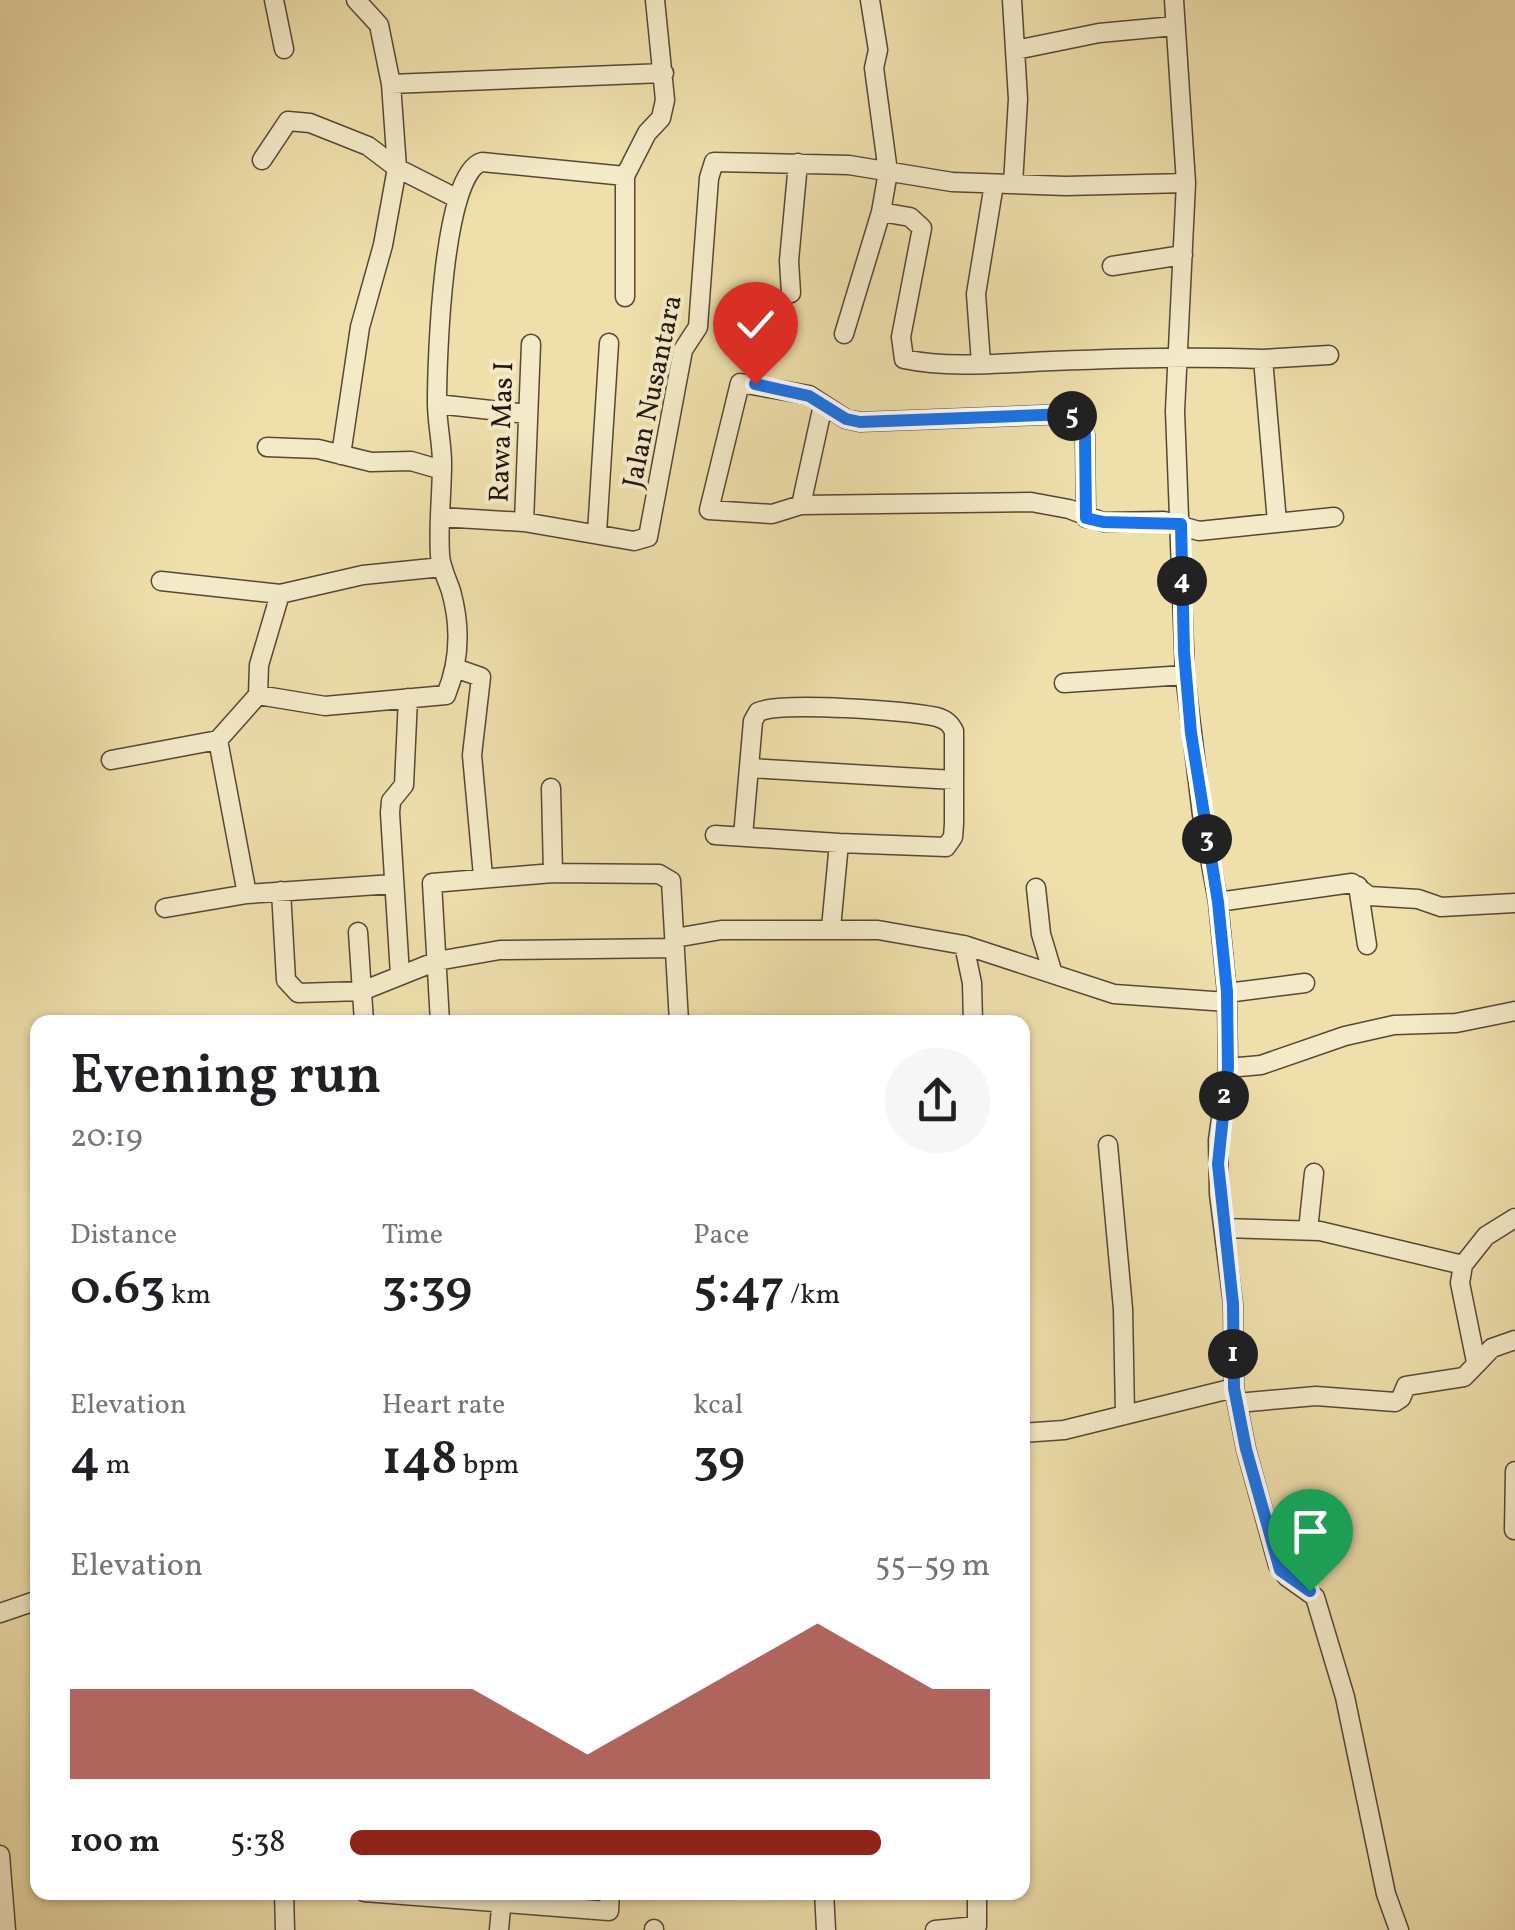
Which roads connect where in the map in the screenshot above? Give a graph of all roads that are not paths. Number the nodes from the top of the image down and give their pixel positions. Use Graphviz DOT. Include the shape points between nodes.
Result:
graph roads {
  1 [pos="274,0"];
  2 [pos="356,0"];
  3 [pos="655,0"];
  4 [pos="870,0"];
  5 [pos="1012,0"];
  6 [pos="1174,0"];
  7 [pos="1175,26"];
  8 [pos="284,50"];
  9 [pos="1016,50"];
  10 [pos="664,73"];
  11 [pos="391,84"];
  12 [pos="262,160"];
  13 [pos="798,163"];
  14 [pos="397,168"];
  15 [pos="888,172"];
  16 [pos="625,176"];
  17 [pos="1186,183"];
  18 [pos="1004,184"];
  19 [pos="458,199"];
  20 [pos="881,212"];
  21 [pos="1183,255"];
  22 [pos="1112,266"];
  23 [pos="791,293"];
  24 [pos="625,297"];
  25 [pos="844,334"];
  26 [pos="609,343"];
  27 [pos="531,344"];
  28 [pos="1180,356"];
  29 [pos="1328,356"];
  30 [pos="1263,359"];
  31 [pos="980,364"];
  32 [pos="437,404"];
  33 [pos="823,405"];
  34 [pos="527,414"];
  35 [pos="268,448"];
  36 [pos="341,455"];
  37 [pos="442,470"];
  38 [pos="801,504"];
  39 [pos="440,517"];
  40 [pos="1334,517"];
  41 [pos="1086,518"];
  42 [pos="524,522"];
  43 [pos="1277,522"];
  44 [pos="1181,524"];
  45 [pos="597,533"];
  46 [pos="442,567"];
  47 [pos="161,581"];
  48 [pos="280,594"];
  49 [pos="455,668"];
  50 [pos="1185,675"];
  51 [pos="1064,683"];
  52 [pos="258,695"];
  53 [pos="408,698"];
  54 [pos="218,740"];
  55 [pos="111,760"];
  56 [pos="750,768"];
  57 [pos="954,780"];
  58 [pos="551,788"];
  59 [pos="715,835"];
  60 [pos="744,836"];
  61 [pos="839,843"];
  62 [pos="553,873"];
  63 [pos="483,876"];
  64 [pos="392,884"];
  65 [pos="1358,886"];
  66 [pos="1036,888"];
  67 [pos="281,891"];
  68 [pos="247,894"];
  69 [pos="1218,902"];
  70 [pos="1515,903"];
  71 [pos="165,908"];
  72 [pos="831,928"];
  73 [pos="358,932"];
  74 [pos="675,943"];
  75 [pos="1366,944"];
  76 [pos="964,945"];
  77 [pos="437,960"];
  78 [pos="1053,974"];
  79 [pos="400,975"];
  80 [pos="1304,983"];
  81 [pos="362,991"];
  82 [pos="1227,997"];
  83 [pos="1515,1011"];
  84 [pos="364,1015"];
  85 [pos="440,1015"];
  86 [pos="680,1015"];
  87 [pos="973,1015"];
  88 [pos="1228,1068"];
  89 [pos="1108,1145"];
  90 [pos="1314,1173"];
  91 [pos="1515,1218"];
  92 [pos="1224,1228"];
  93 [pos="1308,1230"];
  94 [pos="1463,1265"];
  95 [pos="1515,1340"];
  96 [pos="1476,1362"];
  97 [pos="1236,1395"];
  98 [pos="1125,1414"];
  99 [pos="1030,1432"];
  100 [pos="1515,1471"];
  101 [pos="1514,1530"];
  102 [pos="30,1603"];
  103 [pos="0,1612"];
  104 [pos="0,1854"];
  105 [pos="284,1900"];
  106 [pos="502,1900"];
  107 [pos="519,1900"];
  108 [pos="610,1900"];
  109 [pos="824,1900"];
  110 [pos="977,1900"];
  111 [pos="6,1930"];
  112 [pos="286,1930"];
  113 [pos="499,1930"];
  114 [pos="826,1930"];
  115 [pos="935,1930"];
  116 [pos="1399,1930"];
  1 -- 8 [label="street"];
  2 -- 11 [label="street" via="379,25"];
  3 -- 10 [label="street"];
  4 -- 15 [label="street"];
  5 -- 9 [label="street"];
  6 -- 7 [label="street"];
  7 -- 9 [label="street"];
  7 -- 17 [label="street"];
  9 -- 18 [label="street"];
  10 -- 11 [label="street"];
  10 -- 16 [label="street" via="664,112"];
  11 -- 14 [label="street"];
  12 -- 14 [label="street" via="294,120 368,146"];
  13 -- 15 [label="street, Jalan Nusantara"];
  13 -- 23 [label="street"];
  13 -- 45 [label="street, Jalan Nusantara" via="722,160 711,167 698,328 683,350 648,537"];
  14 -- 19 [label="street"];
  14 -- 36 [label="street" via="360,327"];
  15 -- 18 [label="street, Jalan Nusantara"];
  15 -- 20 [label="street"];
  16 -- 19 [label="street" via="482,162 468,172"];
  16 -- 24 [label="street"];
  17 -- 18 [label="street, Jalan Nusantara"];
  17 -- 21 [label="street"];
  18 -- 31 [label="street" via="976,294"];
  19 -- 32 [label="street"];
  20 -- 25 [label="street"];
  20 -- 31 [label="street" via="910,217 922,228 902,357"];
  21 -- 22 [label="street"];
  21 -- 28 [label="street"];
  26 -- 45 [label="street"];
  27 -- 34 [label="street, Rawa Mas I"];
  28 -- 30 [label="street"];
  28 -- 31 [label="street"];
  28 -- 44 [label="street"];
  29 -- 30 [label="street"];
  30 -- 43 [label="street"];
  32 -- 34 [label="street"];
  32 -- 37 [label="street"];
  33 -- 38 [label="street"];
  33 -- 38 [label="street" via="785,388 740,383 709,510 772,514"];
  33 -- 41 [label="street" via="860,422 1069,414 1085,435"];
  34 -- 42 [label="street, Rawa Mas I"];
  35 -- 36 [label="street"];
  36 -- 37 [label="street" via="411,460"];
  37 -- 39 [label="street"];
  38 -- 41 [label="street" via="1031,502"];
  39 -- 42 [label="street, Jalan Nusantara"];
  39 -- 46 [label="street"];
  40 -- 43 [label="street"];
  41 -- 44 [label="street"];
  42 -- 45 [label="street, Jalan Nusantara"];
  43 -- 44 [label="street" via="1199,531"];
  44 -- 50 [label="street"];
  46 -- 48 [label="street" via="362,575"];
  46 -- 49 [label="street" via="458,628"];
  47 -- 48 [label="street"];
  48 -- 52 [label="street" via="258,666"];
  49 -- 53 [label="street" via="446,696"];
  49 -- 63 [label="street" via="481,677 472,754"];
  50 -- 51 [label="street"];
  50 -- 69 [label="street"];
  52 -- 53 [label="street" via="325,706"];
  52 -- 54 [label="street"];
  53 -- 64 [label="street" via="404,785 390,801"];
  54 -- 55 [label="street"];
  54 -- 68 [label="street"];
  56 -- 57 [label="street"];
  56 -- 57 [label="street" via="753,721 758,712 781,706 940,718 954,731"];
  56 -- 60 [label="street"];
  57 -- 61 [label="street" via="953,837 946,847"];
  58 -- 62 [label="street"];
  59 -- 60 [label="street"];
  60 -- 61 [label="street"];
  61 -- 72 [label="street"];
  62 -- 63 [label="street"];
  62 -- 74 [label="street" via="667,877"];
  63 -- 77 [label="street" via="432,883"];
  64 -- 67 [label="street"];
  64 -- 79 [label="street"];
  65 -- 69 [label="street"];
  65 -- 70 [label="street" via="1370,896 1441,907"];
  65 -- 75 [label="street"];
  66 -- 78 [label="street"];
  67 -- 68 [label="street"];
  67 -- 81 [label="street" via="290,988"];
  68 -- 71 [label="street"];
  69 -- 82 [label="street"];
  72 -- 74 [label="street" via="721,930"];
  72 -- 76 [label="street"];
  73 -- 81 [label="street"];
  74 -- 77 [label="street" via="500,950"];
  74 -- 86 [label="street"];
  76 -- 78 [label="street"];
  76 -- 87 [label="street"];
  77 -- 79 [label="street"];
  77 -- 85 [label="street"];
  78 -- 82 [label="street" via="1129,996"];
  79 -- 81 [label="street"];
  80 -- 82 [label="street"];
  81 -- 84 [label="street"];
  82 -- 88 [label="street"];
  83 -- 88 [label="street" via="1456,1024 1394,1025 1261,1065"];
  88 -- 92 [label="street" via="1218,1140"];
  89 -- 98 [label="street" via="1124,1309"];
  90 -- 93 [label="street"];
  91 -- 94 [label="street" via="1486,1236"];
  92 -- 93 [label="street"];
  92 -- 97 [label="street"];
  93 -- 94 [label="street"];
  94 -- 96 [label="street" via="1460,1283"];
  95 -- 96 [label="street"];
  96 -- 97 [label="street" via="1464,1377 1406,1386 1395,1402"];
  97 -- 98 [label="street"];
  97 -- 116 [label="street" via="1280,1570 1314,1595 1332,1650"];
  98 -- 99 [label="street"];
  100 -- 101 [label="street"];
  102 -- 103 [label="street"];
  104 -- 111 [label="street"];
  105 -- 112 [label="street"];
  106 -- 113 [label="street"];
  107 -- 108 [label="street" via="610,1911"];
  109 -- 114 [label="street"];
  110 -- 115 [label="street" via="977,1926"];
}
